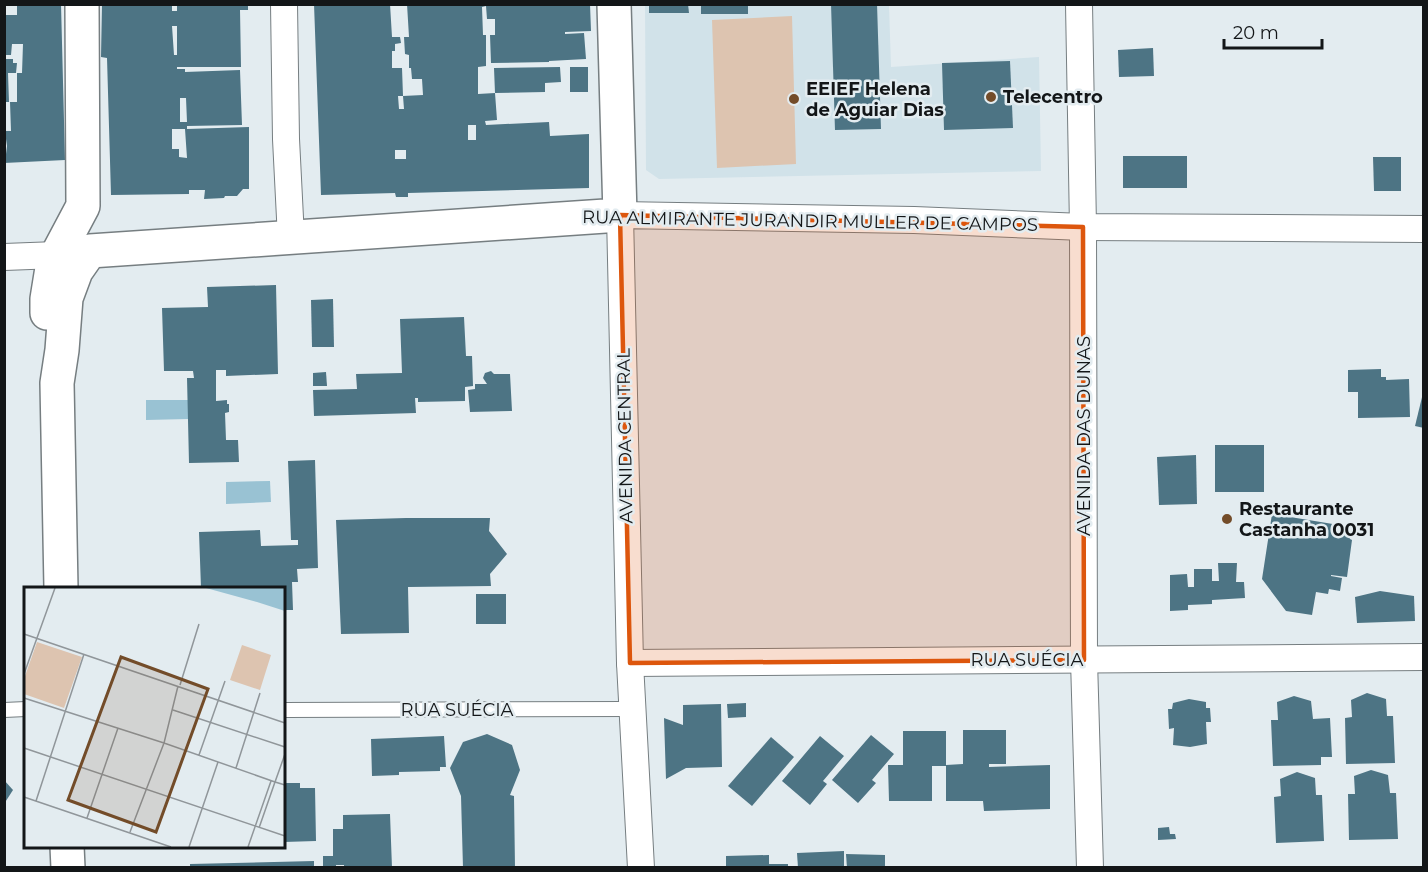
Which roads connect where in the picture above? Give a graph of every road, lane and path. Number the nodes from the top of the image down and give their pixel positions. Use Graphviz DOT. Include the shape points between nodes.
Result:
graph roads {
  1 [pos="82,4"];
  2 [pos="284,4"];
  3 [pos="614,4"];
  4 [pos="1079,4"];
  5 [pos="620,215"];
  6 [pos="1083,226"];
  7 [pos="1424,229"];
  8 [pos="291,238"];
  9 [pos="57,255"];
  10 [pos="4,256"];
  11 [pos="57,383"];
  12 [pos="61,587"];
  13 [pos="1424,657"];
  14 [pos="1084,660"];
  15 [pos="630,663"];
  16 [pos="24,709"];
  17 [pos="632,709"];
  18 [pos="4,710"];
  19 [pos="285,710"];
  20 [pos="67,848"];
  21 [pos="68,867"];
  22 [pos="641,867"];
  23 [pos="1090,867"];
  1 -- 9 [label="main road" via="83,206"];
  2 -- 8 [label="street"];
  3 -- 5 [label="main road, AVENIDA CENTRAL"];
  4 -- 6 [label="street, AVENIDA DAS DUNAS"];
  5 -- 6 [label="street, RUA ALMIRANTE JURANDIR MULLER DE CAMPOS"];
  5 -- 8 [label="main road, RUA ALMIRANTE JURANDIR MULLER DE CAMPOS"];
  5 -- 15 [label="street, AVENIDA CENTRAL"];
  6 -- 7 [label="street, RUA ALMIRANTE JURANDIR MULLER DE CAMPOS"];
  6 -- 14 [label="street, AVENIDA DAS DUNAS"];
  8 -- 11 [label="main road, RUA ALMIRANTE JURANDIR MULLER DE CAMPOS" via="90,251 76,271 66,298"];
  9 -- 10 [label="street"];
  9 -- 11 [label="main road" via="47,299 50,358"];
  11 -- 12 [label="main road"];
  13 -- 14 [label="street, RUA SUÉCIA"];
  14 -- 15 [label="street, RUA SUÉCIA"];
  14 -- 23 [label="street, AVENIDA DAS DUNAS"];
  15 -- 17 [label="street, AVENIDA CENTRAL"];
  16 -- 18 [label="lane"];
  17 -- 19 [label="lane, RUA SUÉCIA"];
  17 -- 22 [label="street, AVENIDA CENTRAL"];
  20 -- 21 [label="main road"];
}
